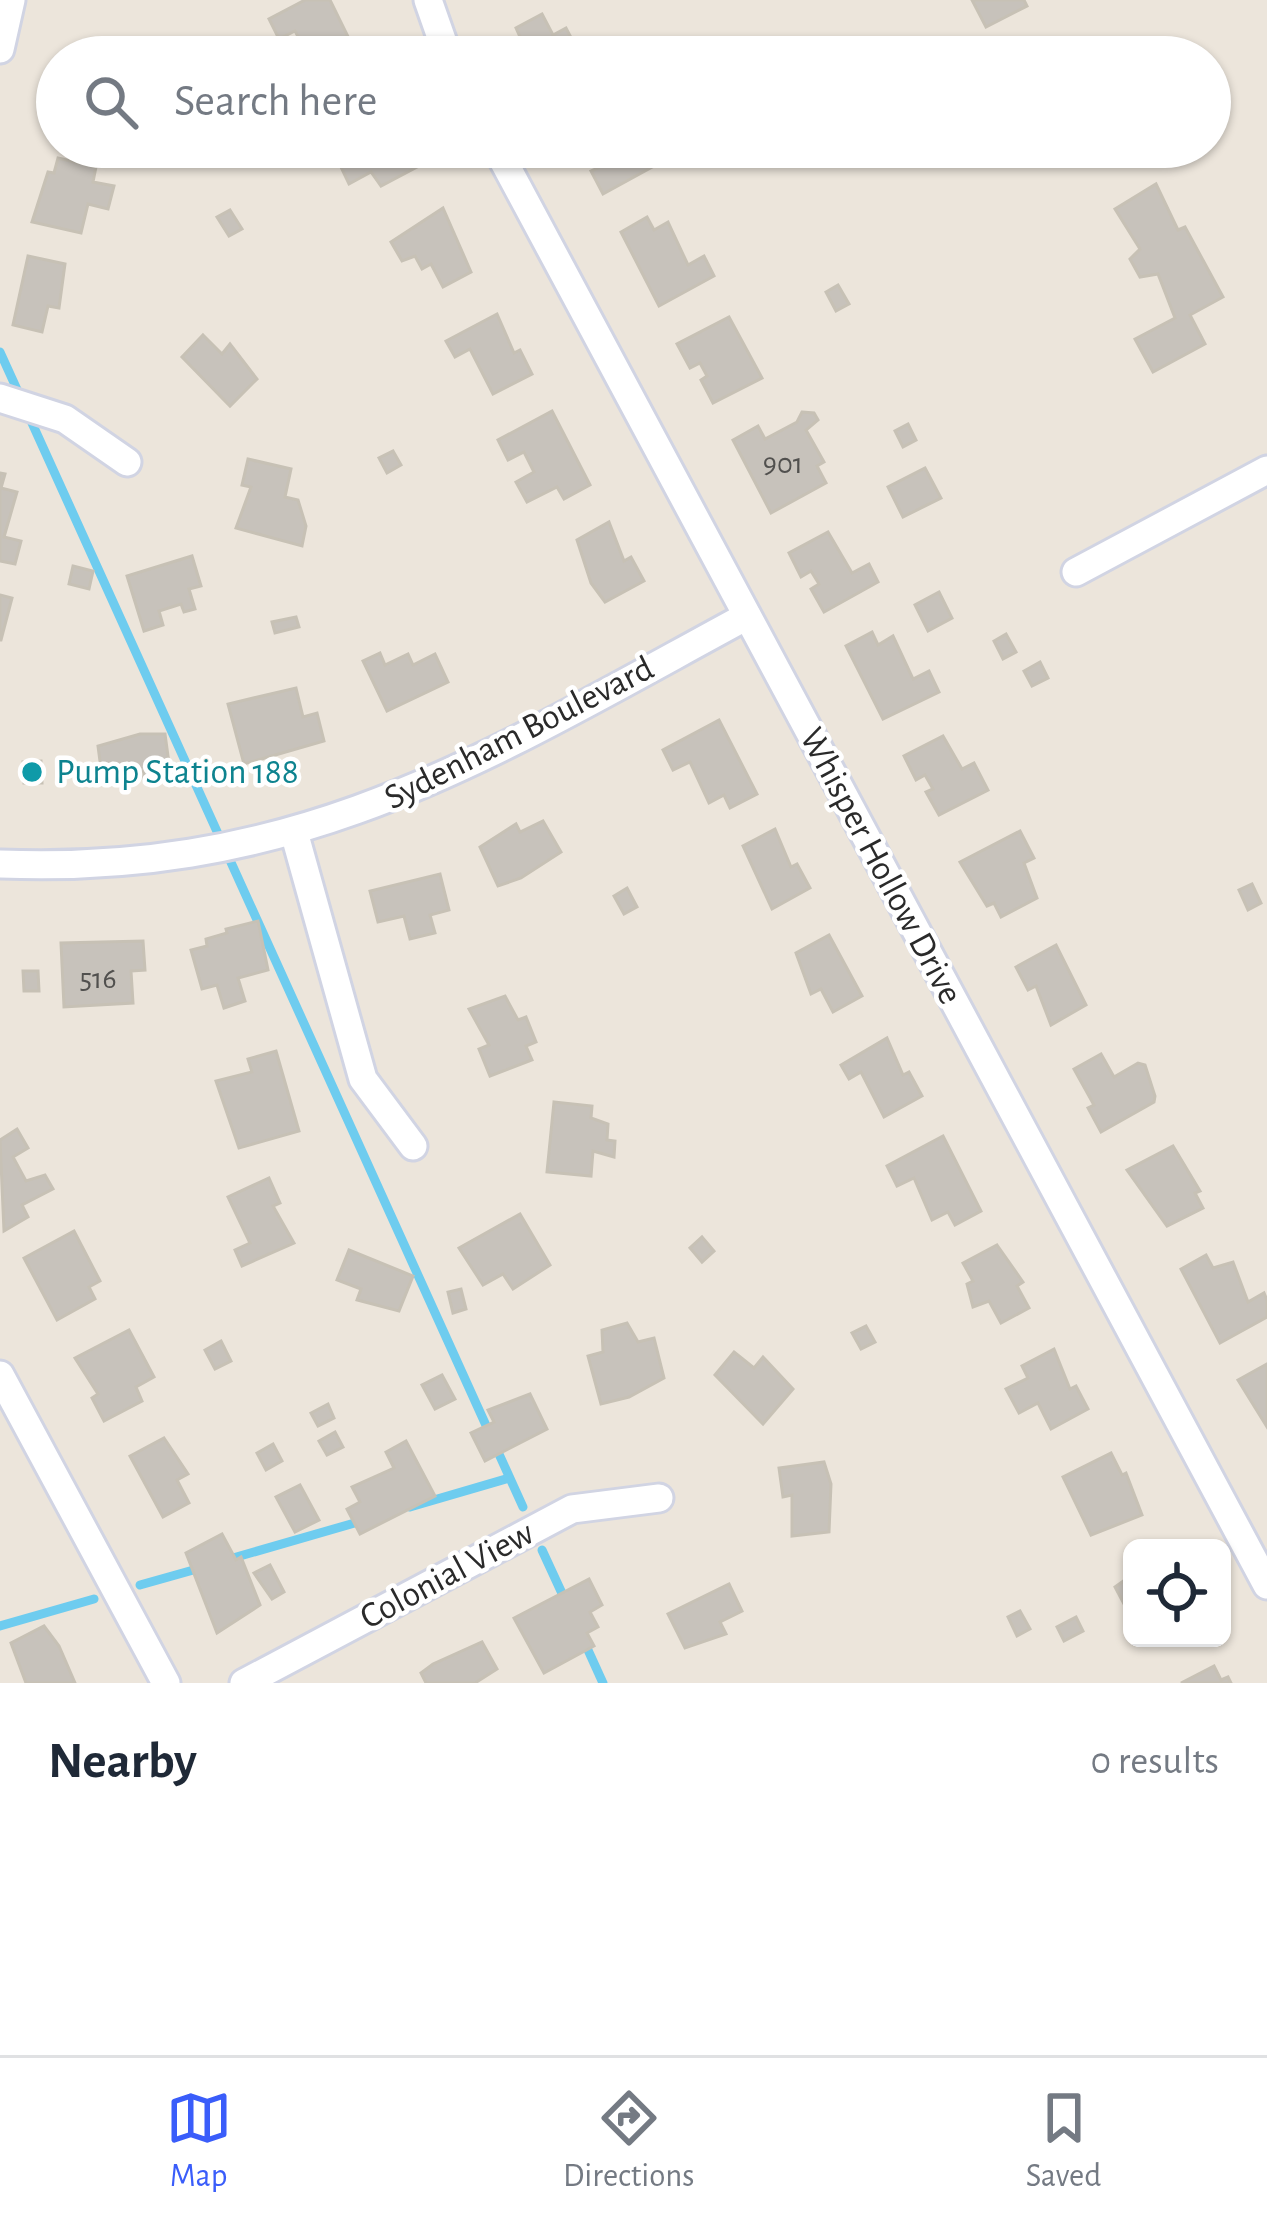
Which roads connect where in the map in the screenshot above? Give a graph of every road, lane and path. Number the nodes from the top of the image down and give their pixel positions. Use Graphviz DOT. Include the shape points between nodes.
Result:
graph roads {
  1 [pos="11,0"];
  2 [pos="428,0"];
  3 [pos="441,36"];
  4 [pos="0,49"];
  5 [pos="507,168"];
  6 [pos="0,398"];
  7 [pos="127,462"];
  8 [pos="1267,470"];
  9 [pos="1076,572"];
  10 [pos="747,616"];
  11 [pos="294,832"];
  12 [pos="0,864"];
  13 [pos="413,1146"];
  14 [pos="2,1383"];
  15 [pos="659,1498"];
  16 [pos="1267,1585"];
  17 [pos="166,1683"];
  18 [pos="244,1683"];
  1 -- 4 [label="street"];
  2 -- 3 [label="street"];
  5 -- 10 [label="street, Whisper Hollow Drive"];
  6 -- 7 [label="street" via="65,419"];
  8 -- 9 [label="street"];
  10 -- 11 [label="street, Sydenham Boulevard" via="432,783"];
  10 -- 16 [label="street, Whisper Hollow Drive"];
  11 -- 12 [label="street, Sydenham Boulevard" via="170,859"];
  11 -- 13 [label="street" via="363,1079"];
  14 -- 17 [label="street"];
  15 -- 18 [label="street, Colonial View" via="572,1509"];
}
